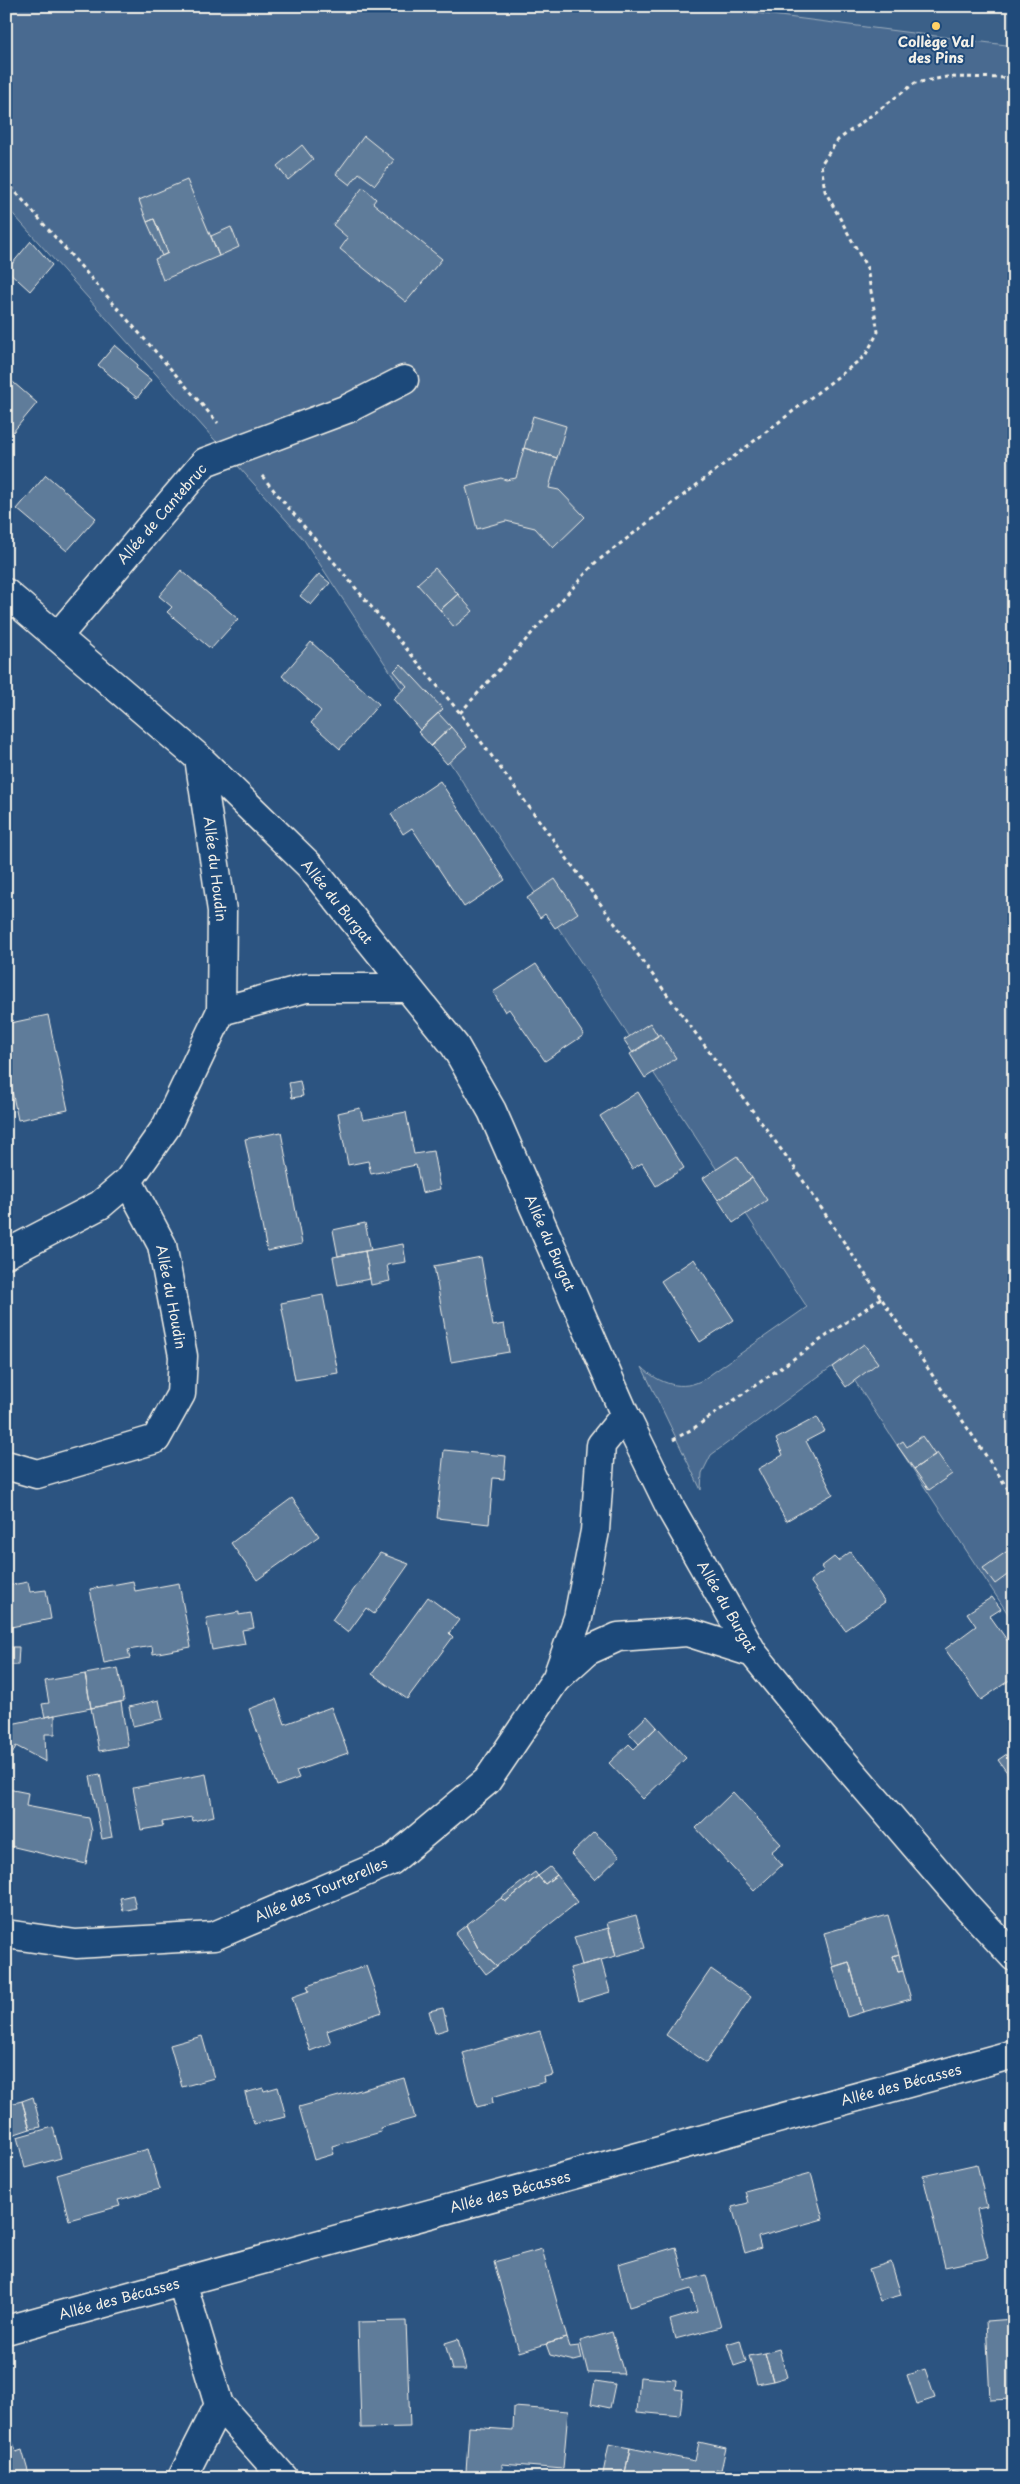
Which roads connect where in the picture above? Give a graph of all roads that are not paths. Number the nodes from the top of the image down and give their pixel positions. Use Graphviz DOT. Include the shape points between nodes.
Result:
graph roads {
  1 [pos="404,380"];
  2 [pos="7,596"];
  3 [pos="57,637"];
  4 [pos="199,758"];
  5 [pos="406,988"];
  6 [pos="221,1011"];
  7 [pos="128,1181"];
  8 [pos="6,1254"];
  9 [pos="625,1415"];
  10 [pos="6,1464"];
  11 [pos="753,1652"];
  12 [pos="556,1679"];
  13 [pos="6,1934"];
  14 [pos="1014,1956"];
  15 [pos="1014,2054"];
  16 [pos="182,2282"];
  17 [pos="6,2330"];
  18 [pos="219,2405"];
  19 [pos="182,2478"];
  20 [pos="284,2478"];
  1 -- 3 [label="street, Allée de Cantebruc" via="347,409 205,462"];
  2 -- 3 [label="street, Allée du Burgat"];
  3 -- 4 [label="street, Allée du Burgat"];
  4 -- 5 [label="street, Allée du Burgat" via="310,866"];
  4 -- 6 [label="street, Allée du Houdin" via="222,911"];
  5 -- 6 [label="street" via="306,988"];
  5 -- 9 [label="street, Allée du Burgat" via="455,1046 492,1111"];
  6 -- 7 [label="street, Allée du Houdin" via="166,1127"];
  7 -- 8 [label="street, Allée du Houdin" via="100,1205"];
  7 -- 10 [label="street, Allée du Houdin" via="162,1245 182,1356 180,1394 156,1439 37,1474"];
  9 -- 11 [label="street, Allée du Burgat" via="671,1509"];
  9 -- 12 [label="street, Allée des Tourterelles" via="601,1445 595,1531 578,1618"];
  11 -- 12 [label="street, Allée des Tourterelles" via="687,1632 618,1637 587,1651"];
  11 -- 14 [label="street, Allée du Burgat" via="965,1904"];
  12 -- 13 [label="street, Allée des Tourterelles" via="487,1781 391,1861 214,1936 76,1944"];
  15 -- 16 [label="street, Allée des Bécasses"];
  16 -- 17 [label="street, Allée des Bécasses"];
  16 -- 18 [label="street"];
  18 -- 19 [label="street"];
  18 -- 20 [label="street"];
}
